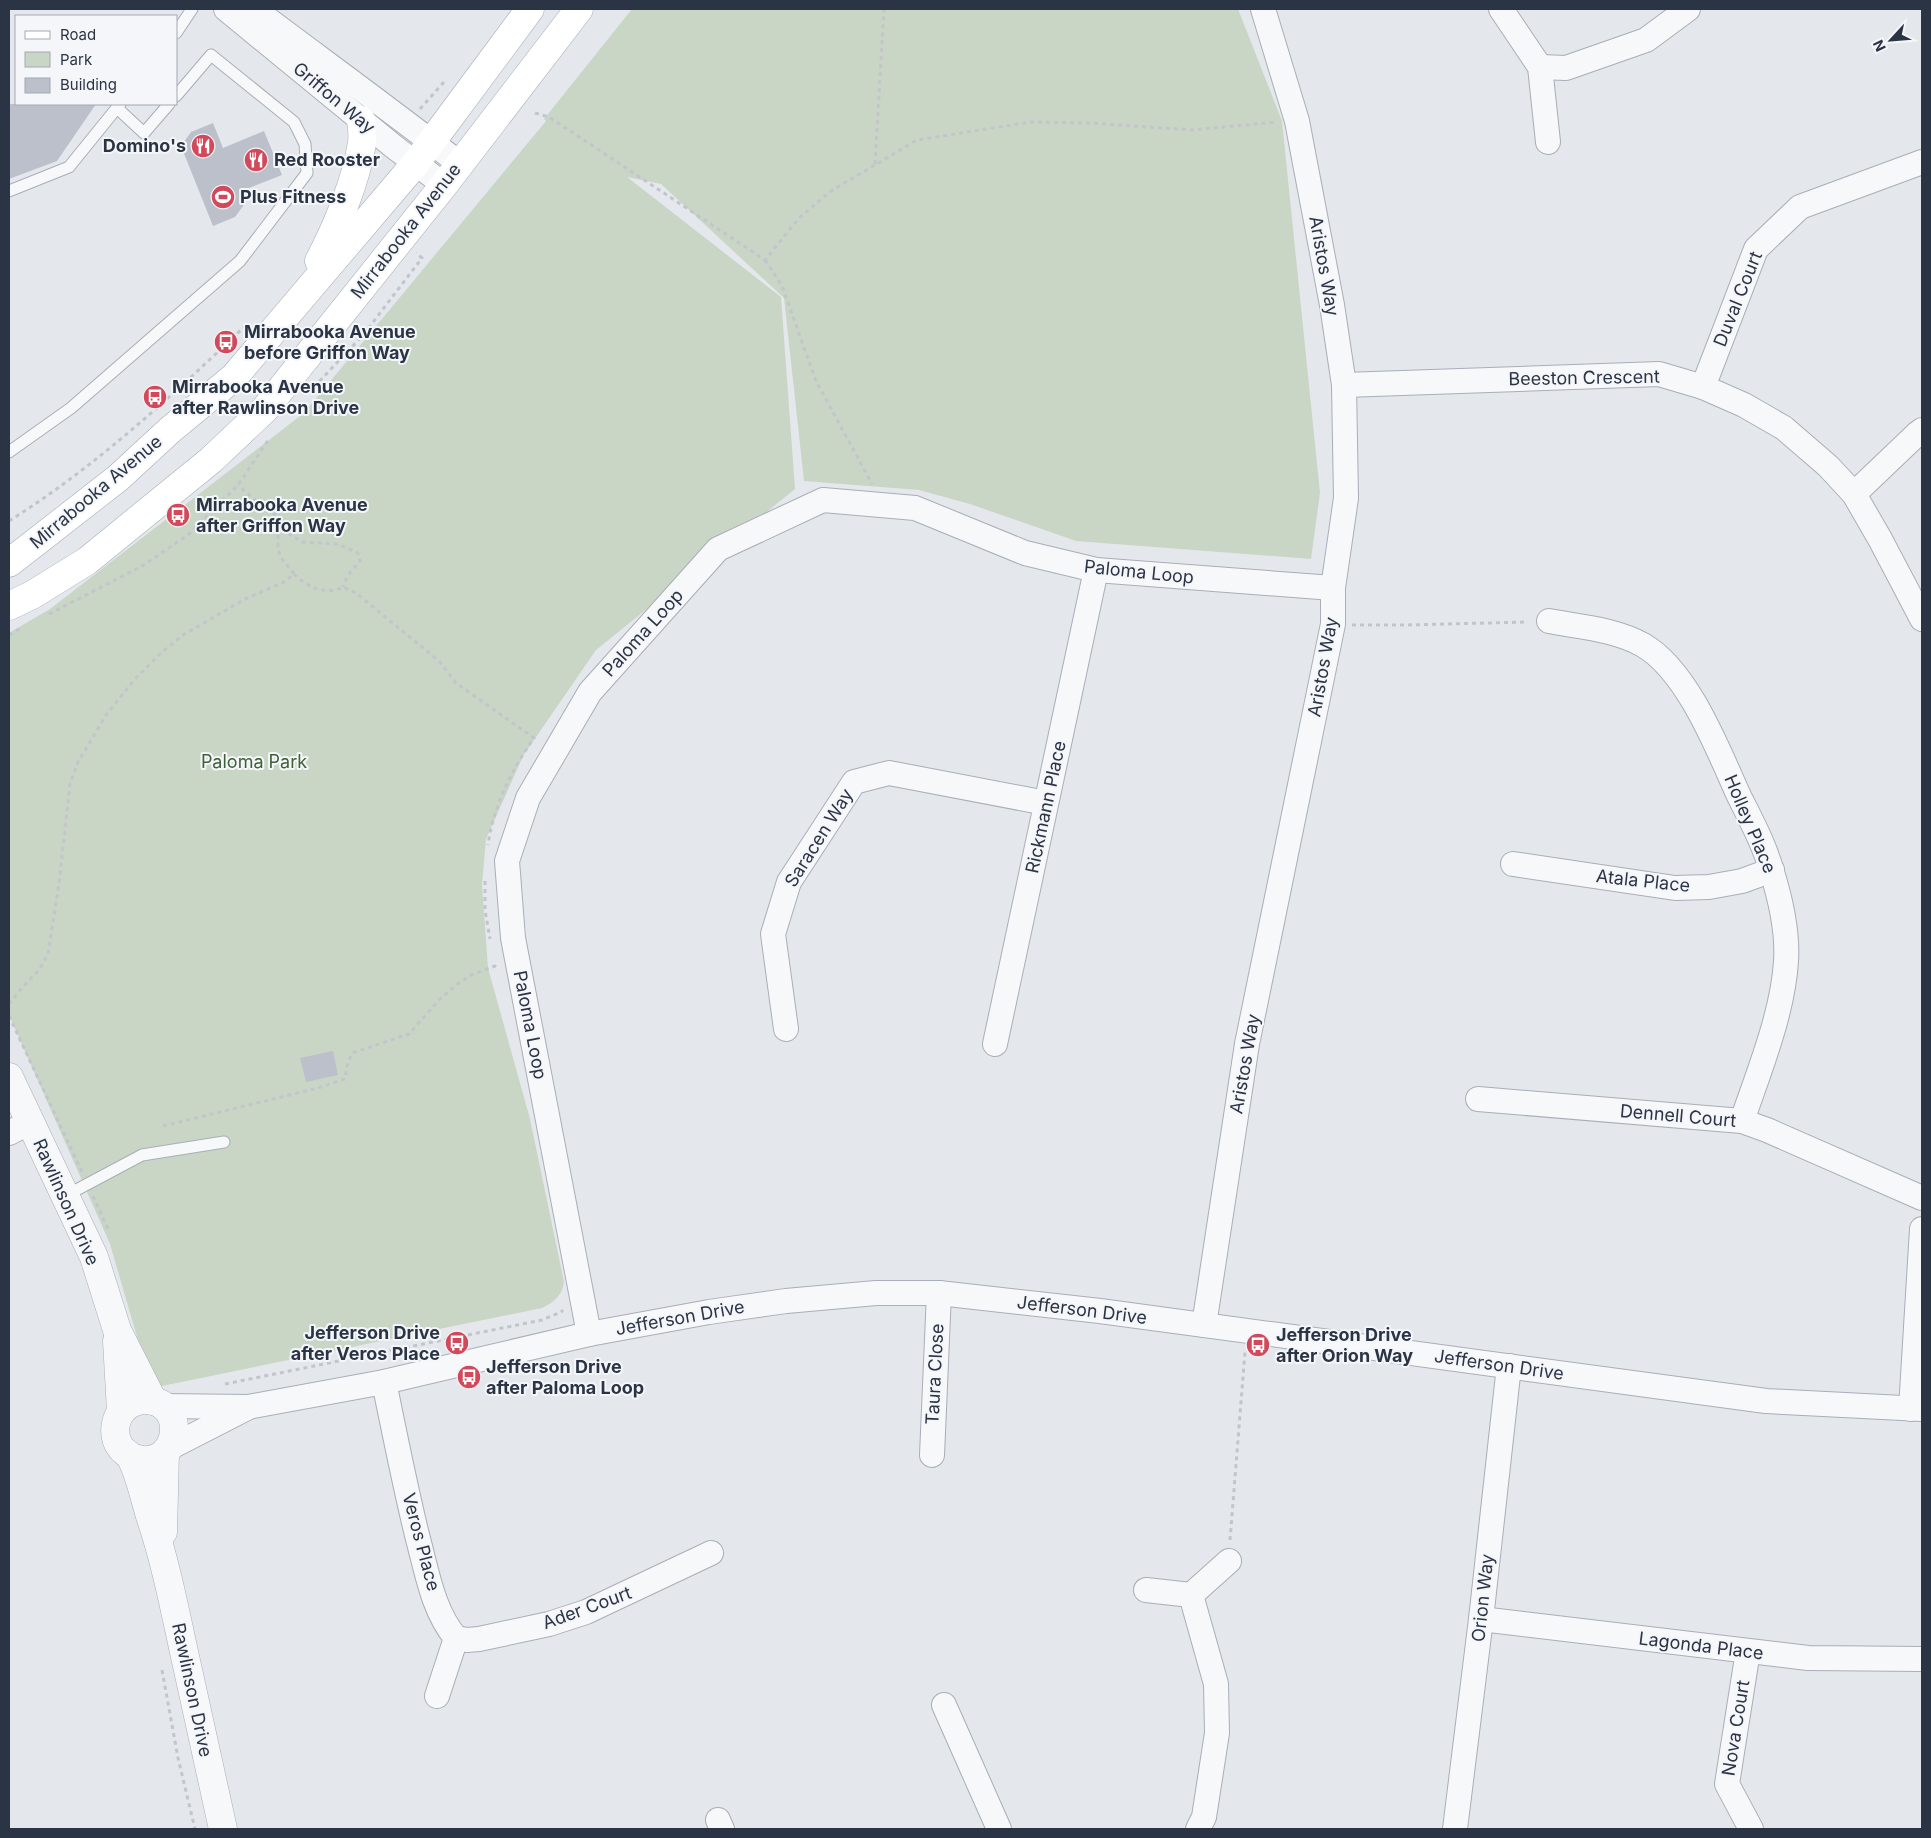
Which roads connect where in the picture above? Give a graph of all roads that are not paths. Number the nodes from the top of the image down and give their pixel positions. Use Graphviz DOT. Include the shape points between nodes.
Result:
graph roads {
  1 [pos="192,9"];
  2 [pos="226,9"];
  3 [pos="254,9"];
  4 [pos="530,9"];
  5 [pos="579,9"];
  6 [pos="1263,9"];
  7 [pos="1501,9"];
  8 [pos="1688,9"];
  9 [pos="178,30"];
  10 [pos="1540,68"];
  11 [pos="178,94"];
  12 [pos="168,105"];
  13 [pos="118,106"];
  14 [pos="361,120"];
  15 [pos="420,132"];
  16 [pos="1548,142"];
  17 [pos="1922,162"];
  18 [pos="415,164"];
  19 [pos="460,164"];
  20 [pos="444,185"];
  21 [pos="9,191"];
  22 [pos="298,302"];
  23 [pos="1344,385"];
  24 [pos="1703,387"];
  25 [pos="1922,430"];
  26 [pos="9,452"];
  27 [pos="1854,494"];
  28 [pos="9,564"];
  29 [pos="1096,570"];
  30 [pos="1333,588"];
  31 [pos="9,606"];
  32 [pos="1922,619"];
  33 [pos="1549,621"];
  34 [pos="1046,803"];
  35 [pos="1513,864"];
  36 [pos="1772,870"];
  37 [pos="786,1028"];
  38 [pos="995,1044"];
  39 [pos="9,1078"];
  40 [pos="1478,1099"];
  41 [pos="1742,1121"];
  42 [pos="19,1127"];
  43 [pos="224,1142"];
  44 [pos="65,1196"];
  45 [pos="1922,1198"];
  46 [pos="1922,1229"];
  47 [pos="939,1293"];
  48 [pos="1204,1325"];
  49 [pos="117,1330"];
  50 [pos="590,1334"];
  51 [pos="1509,1366"];
  52 [pos="384,1382"];
  53 [pos="158,1404"];
  54 [pos="248,1408"];
  55 [pos="1916,1409"];
  56 [pos="122,1411"];
  57 [pos="167,1450"];
  58 [pos="932,1455"];
  59 [pos="131,1456"];
  60 [pos="162,1550"];
  61 [pos="711,1553"];
  62 [pos="1229,1561"];
  63 [pos="1146,1590"];
  64 [pos="1191,1594"];
  65 [pos="1481,1619"];
  66 [pos="456,1638"];
  67 [pos="1748,1651"];
  68 [pos="1922,1659"];
  69 [pos="437,1696"];
  70 [pos="944,1705"];
  71 [pos="223,1829"];
  72 [pos="999,1829"];
  73 [pos="1198,1829"];
  74 [pos="1455,1829"];
  75 [pos="1751,1829"];
  1 -- 9 [label="lane"];
  2 -- 14 [label="street, Griffon Way"];
  3 -- 15 [label="street, Griffon Way"];
  4 -- 15 [label="main road, Mirrabooka Avenue"];
  5 -- 19 [label="main road, Mirrabooka Avenue"];
  6 -- 23 [label="street, Aristos Way" via="1297,121"];
  7 -- 10 [label="street"];
  8 -- 10 [label="street" via="1646,40 1566,68"];
  10 -- 16 [label="street"];
  11 -- 26 [label="lane" via="211,55 294,122 305,144 307,172 240,261 71,408"];
  12 -- 13 [label="lane" via="144,133"];
  13 -- 21 [label="lane" via="69,167"];
  14 -- 18 [label="street, Griffon Way"];
  14 -- 22 [label="main road" via="362,143 339,219"];
  15 -- 18 [label="main road, Mirrabooka Avenue"];
  15 -- 19 [label="street, Griffon Way"];
  17 -- 24 [label="street, Duval Court" via="1800,206 1756,249"];
  18 -- 20 [label="street, Griffon Way"];
  18 -- 22 [label="main road, Mirrabooka Avenue"];
  19 -- 20 [label="main road, Mirrabooka Avenue"];
  20 -- 31 [label="main road, Mirrabooka Avenue" via="259,416 212,460 87,561 32,596"];
  22 -- 28 [label="main road, Mirrabooka Avenue" via="234,377 118,478"];
  23 -- 24 [label="street, Beeston Crescent" via="1659,374"];
  23 -- 30 [label="street, Aristos Way" via="1346,498"];
  24 -- 27 [label="street, Beeston Crescent" via="1784,428 1828,466"];
  25 -- 27 [label="street"];
  27 -- 32 [label="street, Beeston Crescent"];
  29 -- 30 [label="street, Paloma Loop"];
  29 -- 34 [label="street, Rickmann Place"];
  29 -- 50 [label="street, Paloma Loop" via="1025,553 915,508 823,500 718,549 590,692 528,798 506,861 513,938"];
  30 -- 48 [label="street, Aristos Way" via="1333,624 1247,1044"];
  33 -- 36 [label="street, Holley Place" via="1620,634 1644,646 1668,665 1715,742"];
  34 -- 37 [label="street, Saracen Way" via="889,773 854,782 789,882 773,934"];
  34 -- 38 [label="street, Rickmann Place"];
  35 -- 36 [label="street, Atala Place" via="1674,888 1709,887 1742,881"];
  36 -- 41 [label="street, Holley Place" via="1785,922 1786,961 1776,1016"];
  39 -- 42 [label="street, Rawlinson Drive"];
  40 -- 41 [label="street, Dennell Court"];
  41 -- 45 [label="street, Dennell Court"];
  42 -- 44 [label="street, Rawlinson Drive"];
  43 -- 44 [label="lane" via="142,1155"];
  44 -- 49 [label="street, Rawlinson Drive" via="94,1257"];
  46 -- 55 [label="street"];
  47 -- 48 [label="street, Jefferson Drive"];
  47 -- 50 [label="street, Jefferson Drive" via="876,1293 786,1301"];
  47 -- 58 [label="street, Taura Close"];
  48 -- 51 [label="street, Jefferson Drive"];
  49 -- 53 [label="street, Rawlinson Drive"];
  49 -- 56 [label="street, Rawlinson Drive"];
  50 -- 52 [label="street, Jefferson Drive"];
  51 -- 55 [label="street, Jefferson Drive" via="1766,1400"];
  51 -- 65 [label="street, Orion Way"];
  52 -- 54 [label="street, Jefferson Drive"];
  52 -- 66 [label="street, Veros Place" via="428,1578 442,1616"];
  53 -- 54 [label="street, Jefferson Drive"];
  53 -- 56 [label="street" via="136,1402"];
  53 -- 57 [label="street, Rawlinson Drive" via="171,1415 174,1426 174,1438"];
  54 -- 57 [label="street, Jefferson Drive"];
  56 -- 59 [label="street, Rawlinson Drive" via="115,1433 118,1444"];
  57 -- 59 [label="street" via="154,1459"];
  57 -- 60 [label="street, Rawlinson Drive"];
  59 -- 60 [label="street, Rawlinson Drive"];
  60 -- 71 [label="street, Rawlinson Drive"];
  61 -- 66 [label="street, Ader Court" via="586,1612 479,1639"];
  62 -- 64 [label="street"];
  63 -- 64 [label="street"];
  64 -- 73 [label="street" via="1216,1684 1217,1733 1204,1817"];
  65 -- 67 [label="street, Lagonda Place"];
  65 -- 74 [label="street, Orion Way"];
  66 -- 69 [label="street"];
  67 -- 68 [label="street, Lagonda Place" via="1808,1658"];
  67 -- 75 [label="street, Nova Court" via="1727,1784"];
  70 -- 72 [label="street"];
}
